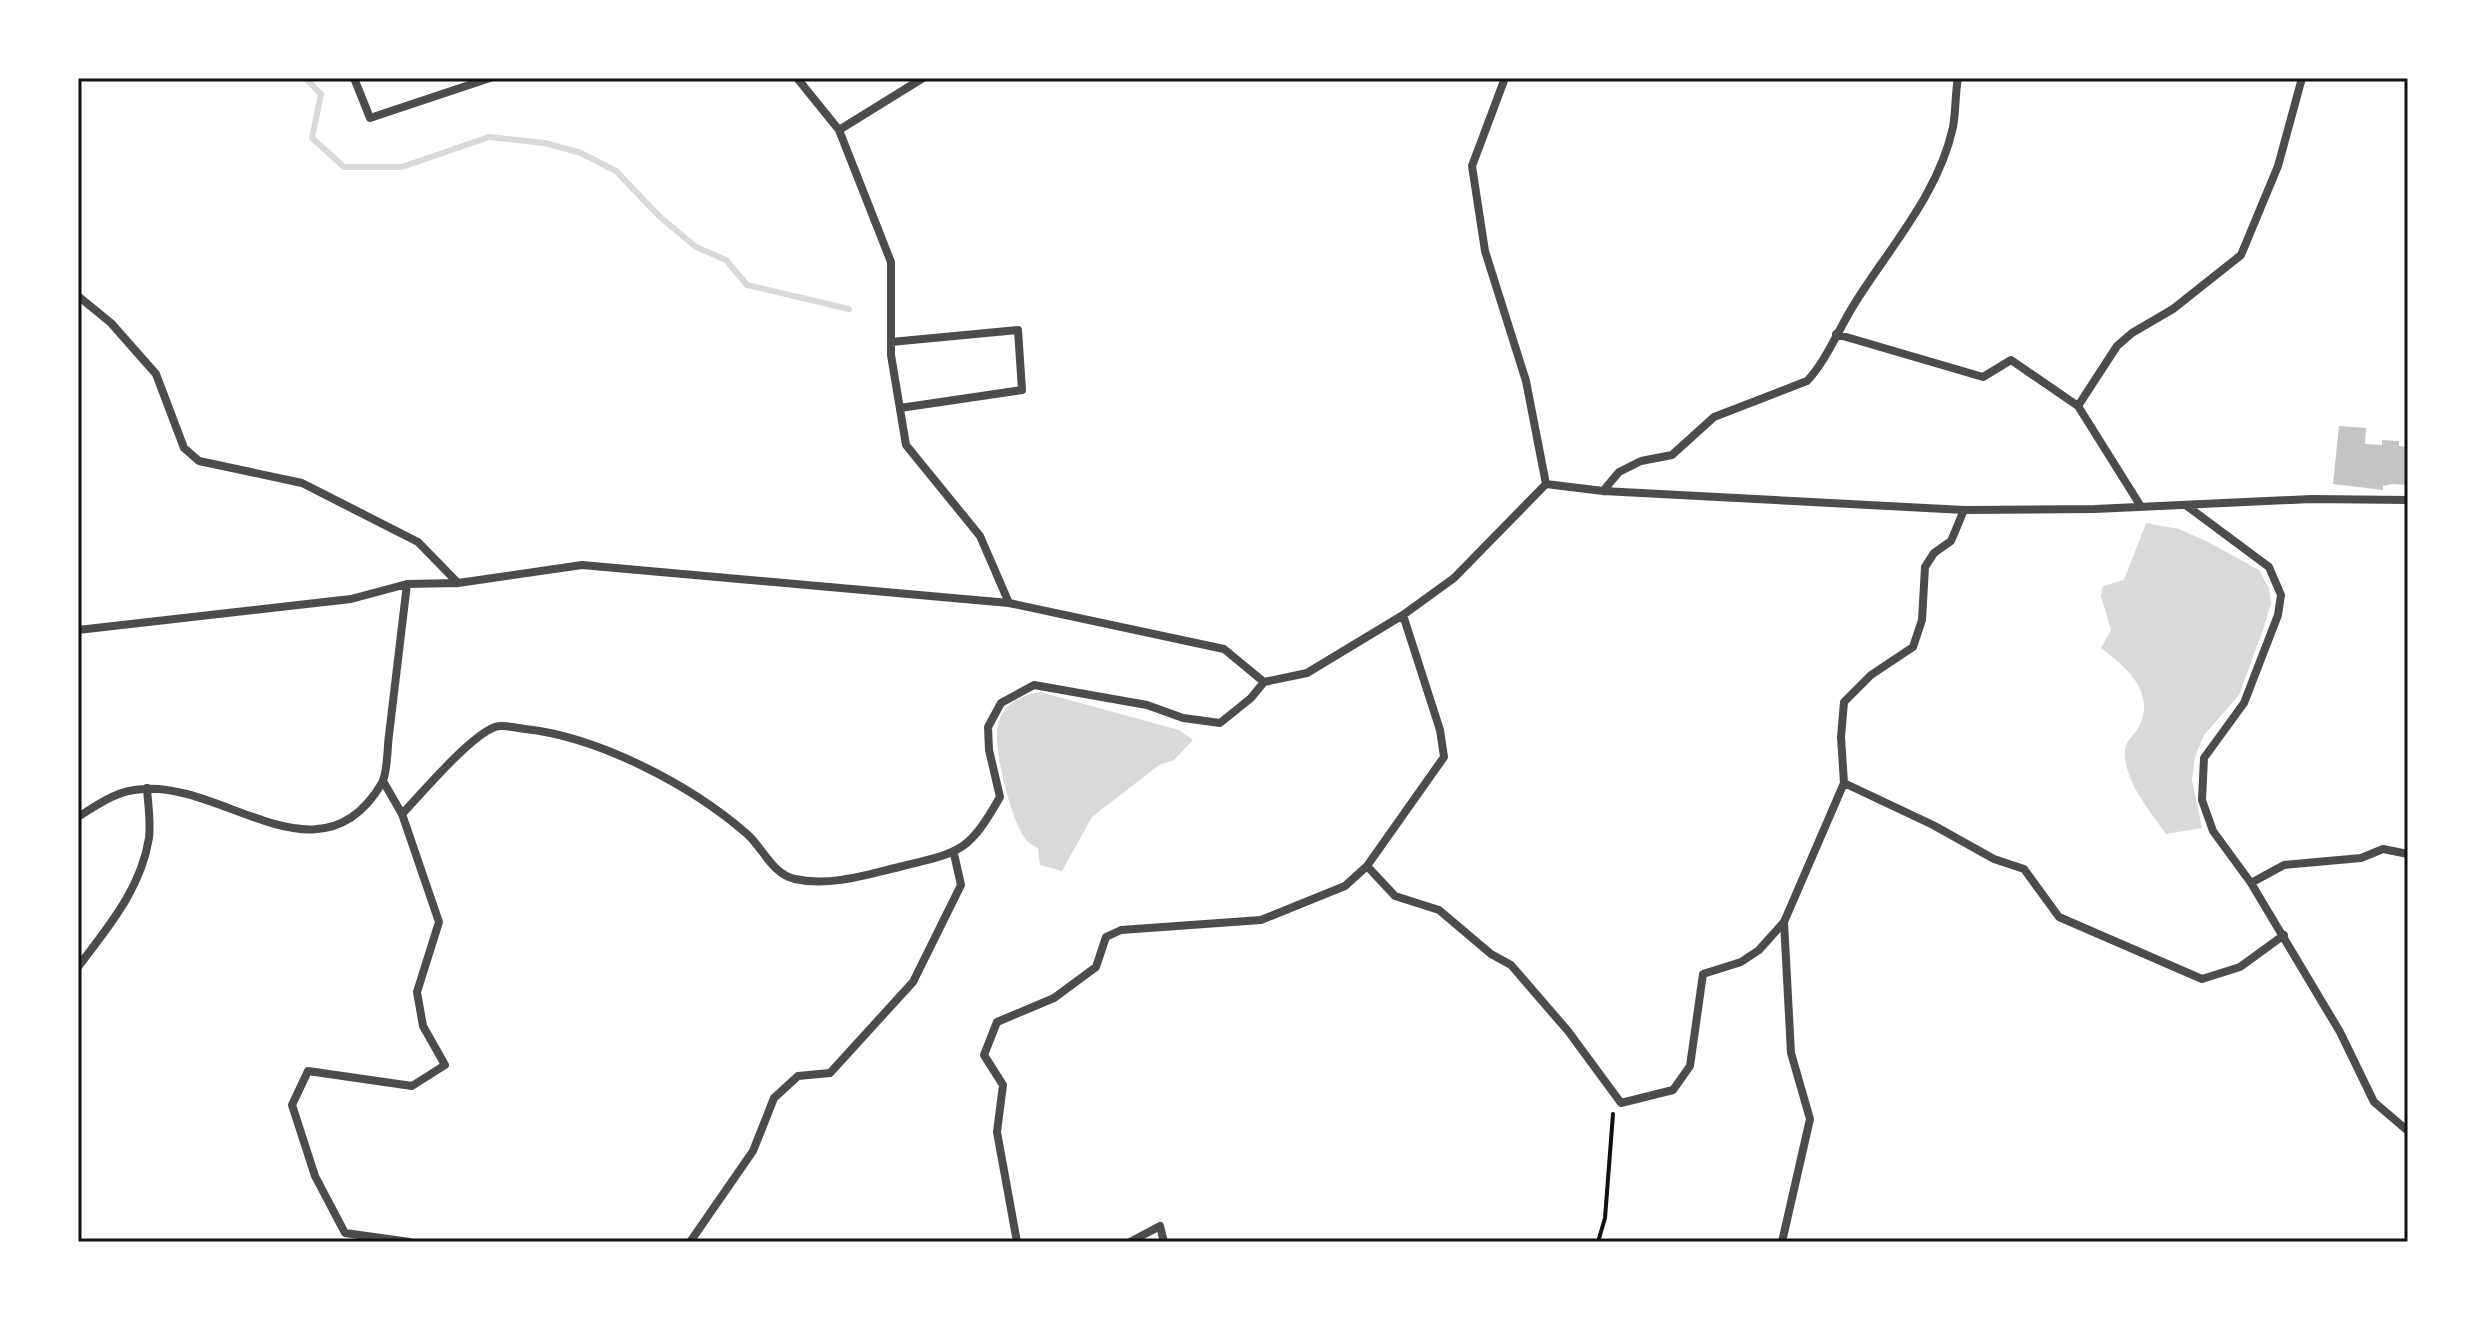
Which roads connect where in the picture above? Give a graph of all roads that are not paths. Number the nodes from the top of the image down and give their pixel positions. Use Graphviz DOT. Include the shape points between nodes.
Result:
graph roads {
  1 [pos="354,78"];
  2 [pos="490,78"];
  3 [pos="797,78"];
  4 [pos="923,78"];
  5 [pos="1505,78"];
  6 [pos="1958,78"];
  7 [pos="2302,78"];
  8 [pos="839,130"];
  9 [pos="78,296"];
  10 [pos="1836,334"];
  11 [pos="891,342"];
  12 [pos="2078,406"];
  13 [pos="900,408"];
  14 [pos="1546,484"];
  15 [pos="1603,491"];
  16 [pos="2408,500"];
  17 [pos="2140,505"];
  18 [pos="2187,506"];
  19 [pos="1964,510"];
  20 [pos="458,583"];
  21 [pos="407,584"];
  22 [pos="1009,603"];
  23 [pos="1403,615"];
  24 [pos="78,630"];
  25 [pos="1264,682"];
  26 [pos="383,781"];
  27 [pos="1844,783"];
  28 [pos="147,788"];
  29 [pos="402,814"];
  30 [pos="78,817"];
  31 [pos="954,854"];
  32 [pos="2408,854"];
  33 [pos="1367,866"];
  34 [pos="2251,883"];
  35 [pos="1784,922"];
  36 [pos="2284,935"];
  37 [pos="78,967"];
  38 [pos="2408,1131"];
  39 [pos="410,1242"];
  40 [pos="690,1242"];
  41 [pos="1017,1242"];
  42 [pos="1130,1242"];
  43 [pos="1164,1242"];
  44 [pos="1782,1242"];
  1 -- 2 [label="street" via="370,118"];
  3 -- 8 [label="street"];
  4 -- 8 [label="street"];
  5 -- 14 [label="street" via="1472,166 1485,251 1526,381"];
  6 -- 10 [label="street" via="1953,126 1935,175"];
  7 -- 12 [label="street" via="2278,166 2241,255 2117,346"];
  8 -- 11 [label="street" via="891,262"];
  9 -- 20 [label="street" via="111,323 156,374 184,448 199,461 302,483 418,542"];
  10 -- 12 [label="street" via="1983,377 2011,360"];
  10 -- 15 [label="street" via="1807,381 1714,417 1672,455 1619,472"];
  11 -- 13 [label="street"];
  11 -- 13 [label="street" via="1018,330 1022,390"];
  12 -- 17 [label="street"];
  13 -- 22 [label="street" via="906,445 980,536"];
  14 -- 15 [label="street"];
  14 -- 23 [label="street" via="1454,578"];
  15 -- 19 [label="street"];
  16 -- 18 [label="street"];
  17 -- 18 [label="street"];
  17 -- 19 [label="street"];
  18 -- 34 [label="street" via="2269,567 2281,595 2244,703 2210,746 2202,775 2202,800 2213,831"];
  19 -- 27 [label="street" via="1951,541 1925,567 1922,620 1913,647 1871,675 1844,702"];
  20 -- 21 [label="street"];
  20 -- 22 [label="street" via="582,565"];
  21 -- 24 [label="street" via="351,599"];
  21 -- 26 [label="street"];
  22 -- 25 [label="street" via="1224,649"];
  23 -- 25 [label="street" via="1307,673"];
  23 -- 33 [label="street" via="1444,757"];
  25 -- 31 [label="street" via="1220,723 1034,685 1001,703 988,727 1000,797 978,836"];
  26 -- 28 [label="street" via="355,813 330,828 304,831 194,796"];
  26 -- 29 [label="street"];
  27 -- 35 [label="street"];
  27 -- 36 [label="street" via="2024,869 2059,917 2202,979 2240,967"];
  28 -- 30 [label="street" via="116,793"];
  28 -- 37 [label="street" via="150,835 141,868 125,904"];
  29 -- 31 [label="street" via="478,737 497,726 547,731 629,758 748,835 775,868 794,879 843,880"];
  29 -- 39 [label="street" via="439,922 417,992 423,1026 445,1065 412,1086 308,1071 292,1105 315,1176 345,1233"];
  31 -- 40 [label="street" via="961,885 913,982 830,1073 798,1076 774,1098 753,1151"];
  32 -- 34 [label="street" via="2383,849 2361,858 2284,865"];
  33 -- 35 [label="street" via="1395,896 1439,910 1511,965 1621,1103 1664,1093 1681,1083 1690,1066 1703,974 1741,962"];
  33 -- 41 [label="street" via="1345,886 1261,920 1121,930 1106,937 1096,967 1054,998 997,1022 984,1055 1003,1085 997,1132"];
  34 -- 36 [label="street"];
  35 -- 44 [label="street" via="1791,1053 1810,1119"];
  36 -- 38 [label="street" via="2374,1102"];
  42 -- 43 [label="street" via="1160,1226"];
}
